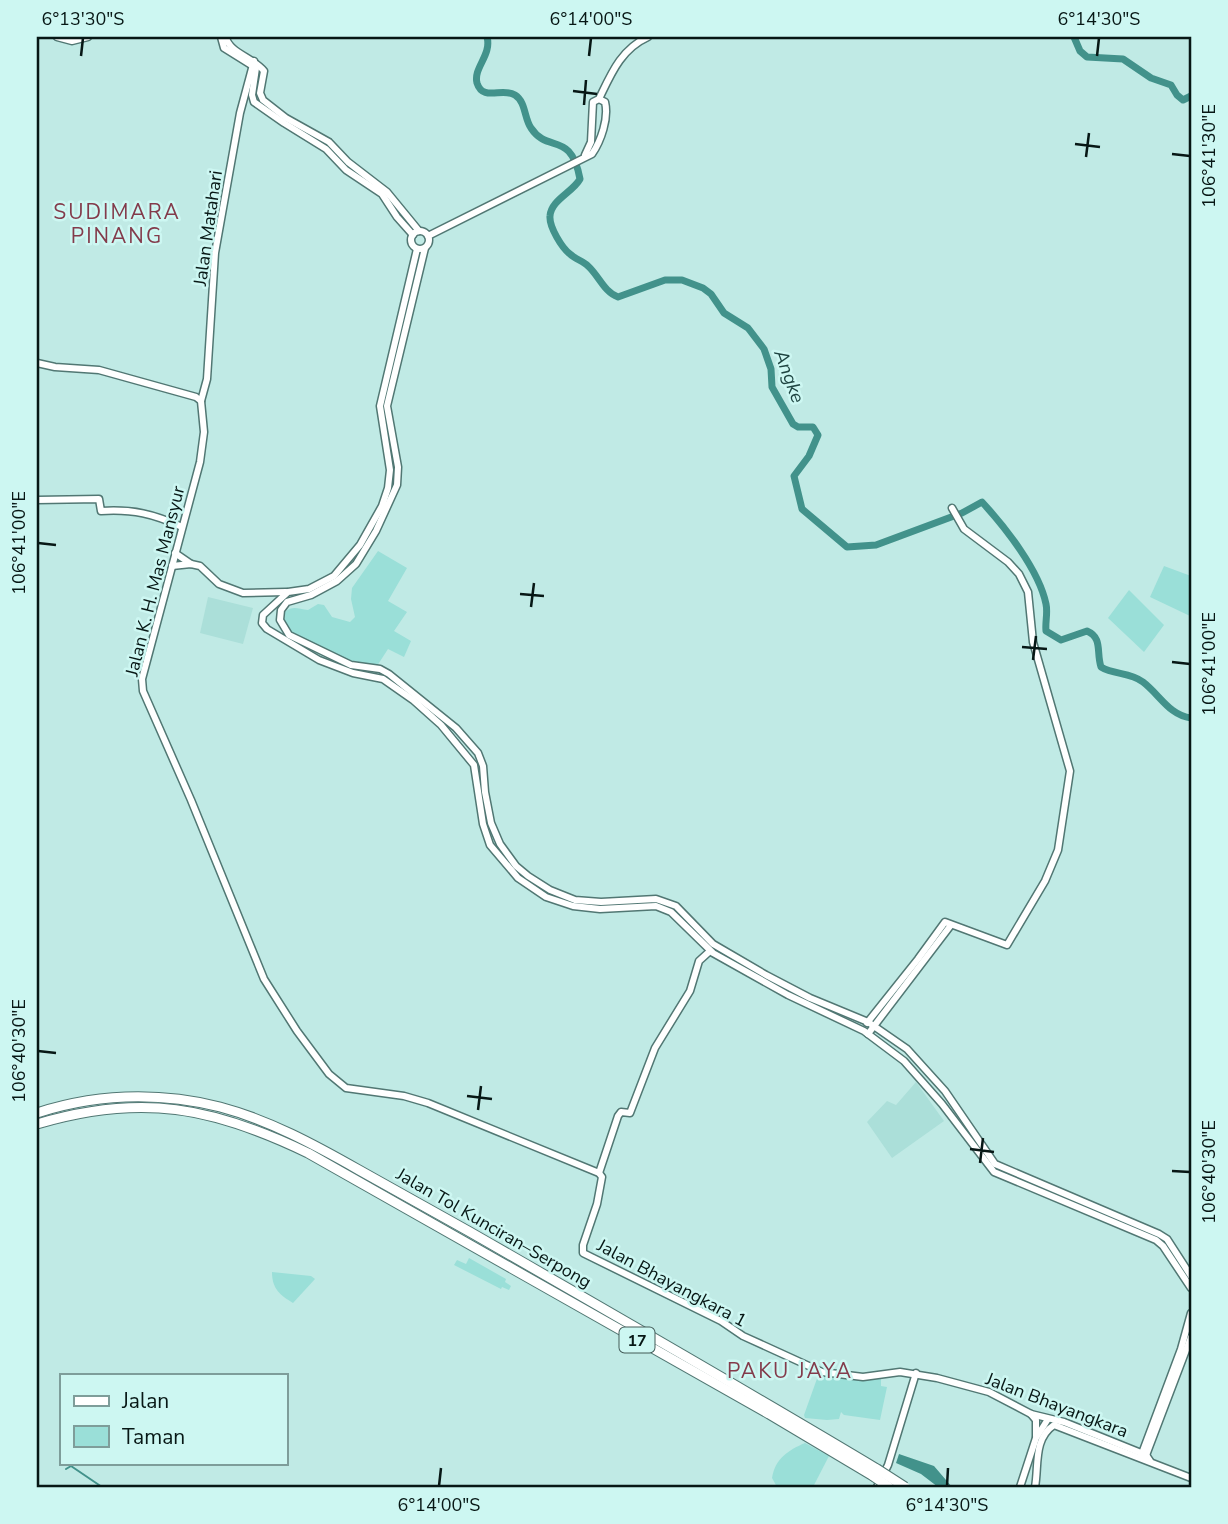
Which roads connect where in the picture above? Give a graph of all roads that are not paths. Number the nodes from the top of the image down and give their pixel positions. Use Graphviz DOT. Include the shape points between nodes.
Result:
graph roads {
  1 [pos="57,37"];
  2 [pos="88,37"];
  3 [pos="224,37"];
  4 [pos="648,37"];
  5 [pos="254,64"];
  6 [pos="601,100"];
  7 [pos="583,157"];
  8 [pos="416,233"];
  9 [pos="428,236"];
  10 [pos="421,248"];
  11 [pos="37,363"];
  12 [pos="201,401"];
  13 [pos="37,500"];
  14 [pos="952,509"];
  15 [pos="183,527"];
  16 [pos="176,553"];
  17 [pos="191,564"];
  18 [pos="172,566"];
  19 [pos="312,591"];
  20 [pos="288,592"];
  21 [pos="262,593"];
  22 [pos="272,605"];
  23 [pos="323,652"];
  24 [pos="319,660"];
  25 [pos="662,904"];
  26 [pos="710,951"];
  27 [pos="867,1022"];
  28 [pos="863,1031"];
  29 [pos="37,1113"];
  30 [pos="231,1116"];
  31 [pos="37,1124"];
  32 [pos="599,1173"];
  33 [pos="1188,1265"];
  34 [pos="1191,1276"];
  35 [pos="1191,1288"];
  36 [pos="1191,1313"];
  37 [pos="1191,1337"];
  38 [pos="916,1373"];
  39 [pos="1031,1414"];
  40 [pos="1051,1422"];
  41 [pos="1035,1438"];
  42 [pos="1145,1457"];
  43 [pos="1026,1467"];
  44 [pos="1036,1467"];
  45 [pos="875,1473"];
  46 [pos="1191,1478"];
  47 [pos="877,1487"];
  48 [pos="889,1487"];
  49 [pos="905,1487"];
  50 [pos="1020,1487"];
  51 [pos="1035,1487"];
  1 -- 2 [label="main road" via="72,41"];
  3 -- 5 [label="main road"];
  4 -- 6 [label="main road" via="626,51"];
  5 -- 8 [label="main road" via="264,71 263,100 329,142 384,189"];
  5 -- 12 [label="main road, Jalan Matahari" via="240,113 215,253 207,379"];
  6 -- 7 [label="main road" via="592,105 591,142"];
  6 -- 7 [label="main road" via="607,106 605,120 592,154"];
  7 -- 9 [label="main road"];
  8 -- 9 [label="main road"];
  8 -- 10 [label="main road" via="411,242"];
  9 -- 10 [label="main road"];
  10 -- 19 [label="main road" via="384,406 388,488 349,560"];
  11 -- 12 [label="main road" via="99,370"];
  12 -- 15 [label="main road, Jalan K. H. Mas Mansyur" via="201,456"];
  13 -- 15 [label="main road" via="99,499 101,511 159,516"];
  14 -- 27 [label="main road" via="964,529 1019,574 1027,592 1033,642 1066,751 1070,780 1058,850 1010,943 948,923"];
  15 -- 16 [label="main road, Jalan K. H. Mas Mansyur"];
  16 -- 17 [label="main road"];
  16 -- 18 [label="main road, Jalan K. H. Mas Mansyur"];
  17 -- 18 [label="main road"];
  17 -- 21 [label="main road" via="207,570 225,588"];
  18 -- 32 [label="main road, Jalan K. H. Mas Mansyur" via="142,679 143,691 264,979 297,1031 328,1074 346,1088 413,1098"];
  19 -- 20 [label="main road"];
  19 -- 23 [label="main road" via="287,602 280,620 289,635"];
  20 -- 21 [label="main road"];
  20 -- 22 [label="main road"];
  21 -- 22 [label="main road"];
  22 -- 24 [label="main road" via="263,615 267,629"];
  23 -- 24 [label="main road"];
  23 -- 25 [label="main road" via="389,674 456,728 484,765 485,792 500,845 528,876 575,900"];
  24 -- 25 [label="main road" via="383,678 441,725 474,765 490,845 518,878 546,897 573,906 600,909"];
  25 -- 26 [label="main road"];
  25 -- 27 [label="main road" via="676,906 713,944 810,998"];
  26 -- 28 [label="main road"];
  26 -- 32 [label="main road" via="699,961 690,990 654,1048 630,1113 618,1116"];
  27 -- 28 [label="main road"];
  27 -- 28 [label="main road"];
  27 -- 33 [label="main road" via="926,1068 995,1164 1159,1234"];
  28 -- 35 [label="main road" via="919,1076 990,1170 1156,1240"];
  29 -- 30 [label="highway, Jalan Tol Kunciran–Serpong / 17" via="86,1101 158,1097"];
  30 -- 31 [label="highway, Jalan Tol Kunciran–Serpong / 17" via="118,1107"];
  30 -- 45 [label="highway, Jalan Tol Kunciran–Serpong / 17" via="308,1153"];
  30 -- 45 [label="highway, Jalan Tol Kunciran–Serpong / 17" via="259,1120 313,1144"];
  32 -- 38 [label="main road, Jalan Bhayangkara 1" via="602,1187 583,1245 585,1254 822,1372 863,1377"];
  33 -- 34 [label="main road"];
  36 -- 42 [label="main road"];
  37 -- 42 [label="main road"];
  38 -- 39 [label="main road, Jalan Bhayangkara" via="989,1391"];
  38 -- 47 [label="main road"];
  39 -- 40 [label="main road, Jalan Bhayangkara"];
  39 -- 41 [label="main road"];
  40 -- 41 [label="main road"];
  40 -- 42 [label="main road, Jalan Bhayangkara" via="1064,1422"];
  40 -- 44 [label="main road"];
  41 -- 43 [label="main road"];
  42 -- 46 [label="main road, Jalan Bhayangkara"];
  43 -- 44 [label="main road" via="1026,1478 1031,1481"];
  43 -- 50 [label="main road"];
  44 -- 51 [label="main road"];
  45 -- 48 [label="highway, Jalan Tol Kunciran–Serpong / 17, bridge"];
  45 -- 49 [label="highway, Jalan Tol Kunciran–Serpong / 17, bridge"];
}
